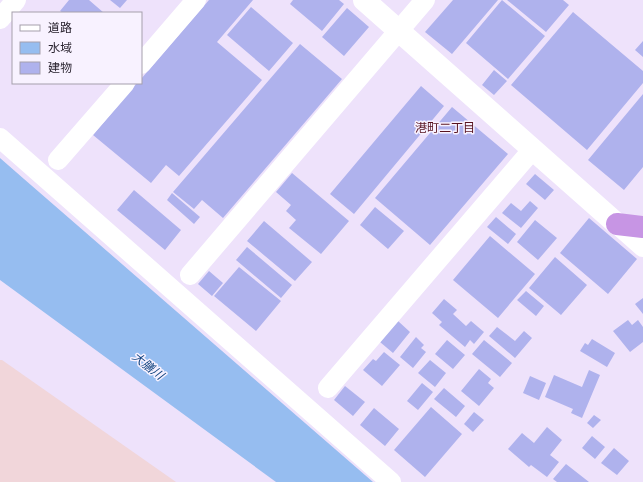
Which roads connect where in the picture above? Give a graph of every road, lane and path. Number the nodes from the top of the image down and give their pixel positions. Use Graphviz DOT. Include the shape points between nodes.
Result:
graph roads {
  1 [pos="16,0"];
  2 [pos="196,0"];
  3 [pos="364,0"];
  4 [pos="425,0"];
  5 [pos="0,19"];
  6 [pos="399,31"];
  7 [pos="142,63"];
  8 [pos="123,84"];
  9 [pos="0,138"];
  10 [pos="533,149"];
  11 [pos="58,160"];
  12 [pos="617,224"];
  13 [pos="643,227"];
  14 [pos="643,247"];
  15 [pos="190,275"];
  16 [pos="328,388"];
  17 [pos="391,482"];
  1 -- 5 [label="street"];
  2 -- 7 [label="street"];
  3 -- 6 [label="street"];
  4 -- 6 [label="street"];
  6 -- 10 [label="street"];
  6 -- 15 [label="street"];
  8 -- 11 [label="street"];
  9 -- 17 [label="street"];
  10 -- 12 [label="street"];
  10 -- 16 [label="street"];
  12 -- 13 [label="highway"];
  12 -- 14 [label="street"];
}
